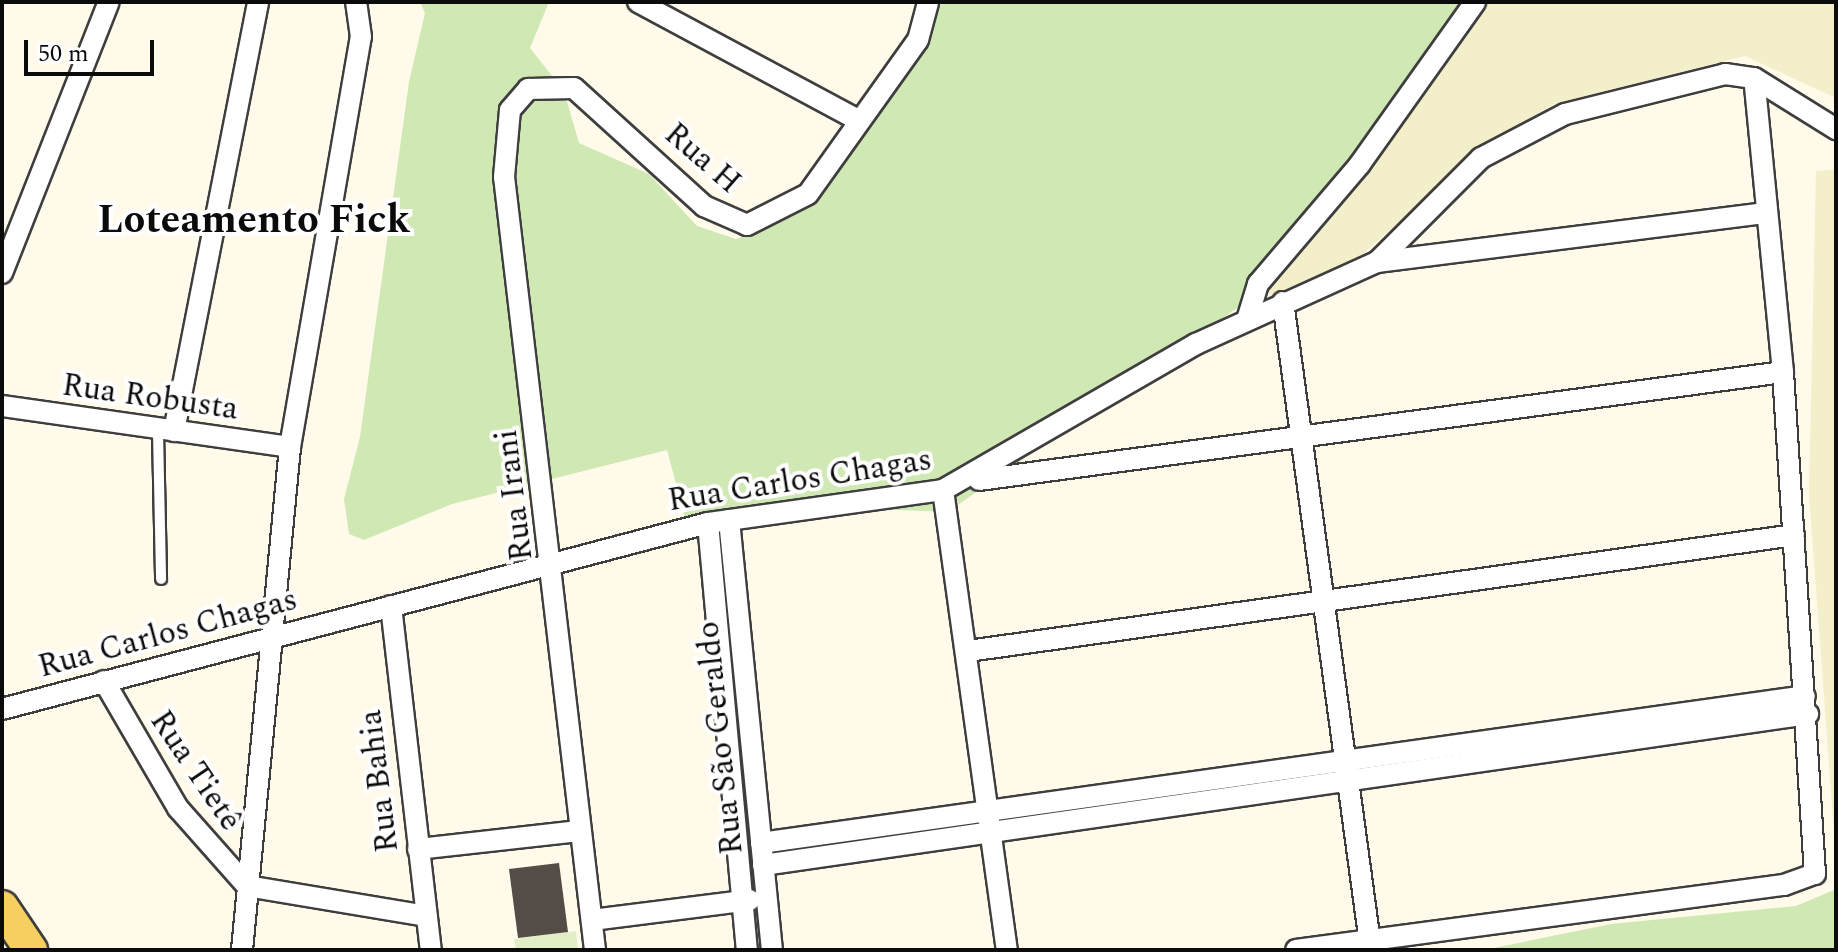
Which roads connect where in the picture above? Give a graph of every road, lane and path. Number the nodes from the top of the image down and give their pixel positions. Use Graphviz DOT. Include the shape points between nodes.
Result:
graph roads {
  1 [pos="109,2"];
  2 [pos="258,2"];
  3 [pos="356,2"];
  4 [pos="638,2"];
  5 [pos="928,2"];
  6 [pos="1475,2"];
  7 [pos="1754,78"];
  8 [pos="574,88"];
  9 [pos="858,120"];
  10 [pos="1836,129"];
  11 [pos="1766,213"];
  12 [pos="1377,262"];
  13 [pos="2,273"];
  14 [pos="1283,302"];
  15 [pos="1247,320"];
  16 [pos="1783,372"];
  17 [pos="2,406"];
  18 [pos="166,432"];
  19 [pos="1300,442"];
  20 [pos="290,447"];
  21 [pos="964,481"];
  22 [pos="943,490"];
  23 [pos="729,520"];
  24 [pos="708,523"];
  25 [pos="1794,535"];
  26 [pos="553,560"];
  27 [pos="161,579"];
  28 [pos="1322,600"];
  29 [pos="391,606"];
  30 [pos="275,637"];
  31 [pos="968,651"];
  32 [pos="104,681"];
  33 [pos="1806,705"];
  34 [pos="2,709"];
  35 [pos="1340,756"];
  36 [pos="1344,779"];
  37 [pos="988,809"];
  38 [pos="991,830"];
  39 [pos="578,831"];
  40 [pos="761,843"];
  41 [pos="418,849"];
  42 [pos="763,865"];
  43 [pos="247,886"];
  44 [pos="765,898"];
  45 [pos="740,901"];
  46 [pos="2,907"];
  47 [pos="427,916"];
  48 [pos="592,920"];
  49 [pos="1371,945"];
  50 [pos="31,950"];
  51 [pos="242,950"];
  52 [pos="431,950"];
  53 [pos="595,950"];
  54 [pos="747,950"];
  55 [pos="772,950"];
  56 [pos="1007,950"];
  57 [pos="1296,950"];
  1 -- 13 [label="street"];
  2 -- 18 [label="street"];
  3 -- 20 [label="street" via="361,37"];
  4 -- 9 [label="street"];
  5 -- 9 [label="street, Rua H" via="918,40"];
  6 -- 15 [label="street" via="1360,164 1258,284"];
  7 -- 10 [label="street"];
  7 -- 11 [label="street"];
  7 -- 12 [label="street, Rua Carlos Chagas" via="1725,74 1686,82 1534,126 1462,174"];
  8 -- 9 [label="street, Rua H" via="735,225 766,220 808,194"];
  8 -- 26 [label="street, Rua Irani" via="544,85 517,97 503,146"];
  11 -- 12 [label="street"];
  11 -- 16 [label="street"];
  12 -- 14 [label="street, Rua Carlos Chagas"];
  14 -- 15 [label="street, Rua Carlos Chagas"];
  14 -- 19 [label="street"];
  15 -- 21 [label="street, Rua Carlos Chagas"];
  16 -- 19 [label="street"];
  16 -- 25 [label="street"];
  17 -- 18 [label="street, Rua Robusta"];
  18 -- 20 [label="street, Rua Robusta"];
  18 -- 27 [label="lane"];
  19 -- 21 [label="street"];
  19 -- 28 [label="street"];
  20 -- 30 [label="street"];
  21 -- 22 [label="street, Rua Carlos Chagas"];
  22 -- 23 [label="street, Rua Carlos Chagas"];
  22 -- 31 [label="street"];
  23 -- 24 [label="street, Rua Carlos Chagas"];
  23 -- 40 [label="street, Rua São Geraldo"];
  24 -- 26 [label="street, Rua Carlos Chagas"];
  24 -- 45 [label="street, Rua São Geraldo"];
  25 -- 28 [label="street"];
  25 -- 33 [label="street"];
  26 -- 29 [label="street, Rua Carlos Chagas"];
  26 -- 39 [label="street, Rua Irani"];
  28 -- 31 [label="street"];
  28 -- 35 [label="street"];
  29 -- 30 [label="street, Rua Carlos Chagas"];
  29 -- 41 [label="street, Rua Bahia"];
  30 -- 32 [label="street, Rua Carlos Chagas"];
  30 -- 43 [label="street"];
  31 -- 37 [label="street"];
  32 -- 34 [label="street, Rua Carlos Chagas"];
  32 -- 43 [label="street, Rua Tietê" via="178,808"];
  33 -- 35 [label="street"];
  33 -- 36 [label="street"];
  33 -- 49 [label="street" via="1819,848 1809,879"];
  35 -- 36 [label="street"];
  35 -- 37 [label="street"];
  36 -- 38 [label="street"];
  36 -- 49 [label="street"];
  37 -- 38 [label="street"];
  37 -- 40 [label="street"];
  38 -- 42 [label="street"];
  38 -- 56 [label="street"];
  39 -- 41 [label="street"];
  39 -- 48 [label="street, Rua Irani"];
  40 -- 42 [label="street, Rua São Geraldo"];
  41 -- 47 [label="street, Rua Bahia"];
  42 -- 44 [label="street, Rua São Geraldo"];
  43 -- 47 [label="street"];
  43 -- 51 [label="street"];
  44 -- 45 [label="street"];
  44 -- 55 [label="street, Rua São Geraldo"];
  45 -- 48 [label="street"];
  45 -- 54 [label="street, Rua São Geraldo"];
  46 -- 50 [label="main road"];
  47 -- 52 [label="street, Rua Bahia"];
  48 -- 53 [label="street, Rua Irani"];
  49 -- 57 [label="street"];
}
